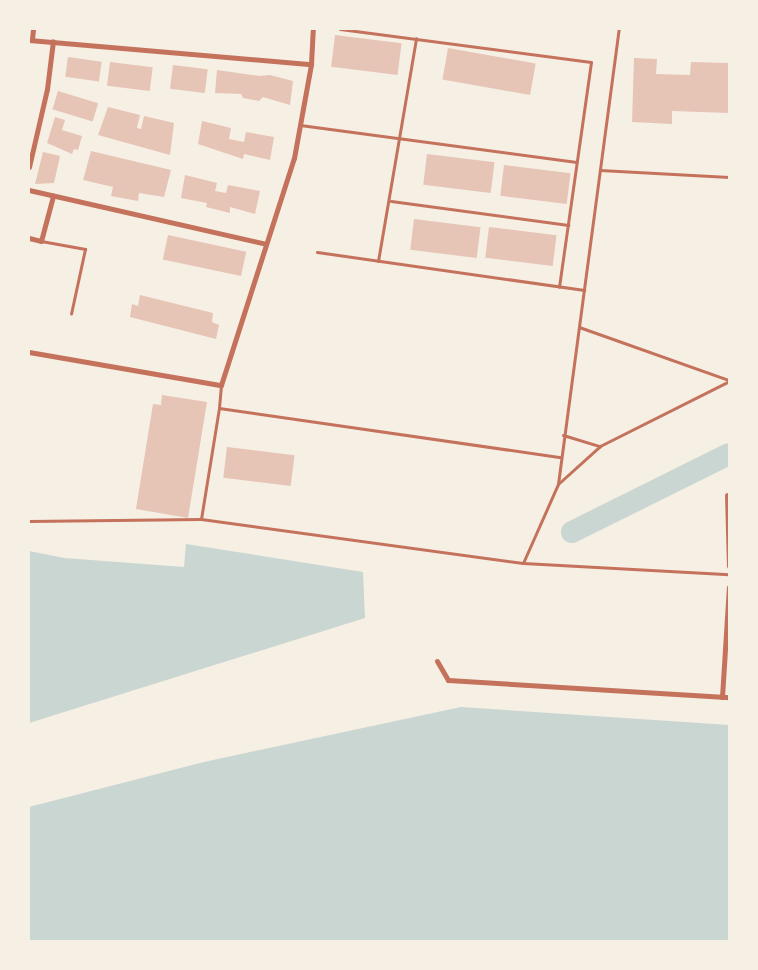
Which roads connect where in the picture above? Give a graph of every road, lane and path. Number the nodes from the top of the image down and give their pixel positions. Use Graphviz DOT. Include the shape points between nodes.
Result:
graph roads {
  1 [pos="33,29"];
  2 [pos="313,29"];
  3 [pos="340,29"];
  4 [pos="619,29"];
  5 [pos="416,38"];
  6 [pos="31,40"];
  7 [pos="53,41"];
  8 [pos="312,64"];
  9 [pos="300,125"];
  10 [pos="400,138"];
  11 [pos="31,139"];
  12 [pos="577,162"];
  13 [pos="29,167"];
  14 [pos="600,170"];
  15 [pos="729,177"];
  16 [pos="29,190"];
  17 [pos="53,196"];
  18 [pos="391,201"];
  19 [pos="568,225"];
  20 [pos="29,238"];
  21 [pos="41,241"];
  22 [pos="266,244"];
  23 [pos="317,252"];
  24 [pos="378,261"];
  25 [pos="559,287"];
  26 [pos="584,290"];
  27 [pos="71,314"];
  28 [pos="579,327"];
  29 [pos="29,352"];
  30 [pos="729,381"];
  31 [pos="220,385"];
  32 [pos="219,408"];
  33 [pos="729,418"];
  34 [pos="563,435"];
  35 [pos="600,446"];
  36 [pos="561,457"];
  37 [pos="558,484"];
  38 [pos="728,494"];
  39 [pos="201,519"];
  40 [pos="29,521"];
  41 [pos="523,563"];
  42 [pos="729,566"];
  43 [pos="729,574"];
  44 [pos="729,587"];
  45 [pos="437,661"];
  46 [pos="722,697"];
  47 [pos="729,698"];
  1 -- 6 [label="street"];
  2 -- 8 [label="street"];
  3 -- 5 [label="lane"];
  4 -- 14 [label="lane"];
  5 -- 10 [label="lane"];
  5 -- 12 [label="lane" via="591,62"];
  6 -- 7 [label="street"];
  7 -- 8 [label="street"];
  7 -- 11 [label="street" via="47,90"];
  8 -- 9 [label="street"];
  9 -- 10 [label="lane"];
  9 -- 22 [label="street" via="294,158"];
  10 -- 12 [label="lane"];
  10 -- 18 [label="lane"];
  11 -- 13 [label="street"];
  12 -- 19 [label="lane"];
  14 -- 15 [label="lane"];
  14 -- 26 [label="lane"];
  16 -- 17 [label="street"];
  17 -- 21 [label="street"];
  17 -- 22 [label="street"];
  18 -- 19 [label="lane"];
  18 -- 24 [label="lane"];
  19 -- 25 [label="lane"];
  20 -- 21 [label="street"];
  21 -- 27 [label="lane" via="85,249"];
  22 -- 31 [label="street"];
  23 -- 24 [label="lane"];
  24 -- 25 [label="lane"];
  25 -- 26 [label="lane"];
  26 -- 28 [label="lane"];
  28 -- 30 [label="lane"];
  28 -- 34 [label="lane"];
  29 -- 31 [label="street"];
  30 -- 35 [label="lane"];
  31 -- 32 [label="lane"];
  32 -- 36 [label="lane"];
  32 -- 39 [label="lane"];
  33 -- 38 [label="lane"];
  34 -- 35 [label="lane"];
  34 -- 36 [label="lane"];
  35 -- 37 [label="lane"];
  36 -- 37 [label="lane"];
  37 -- 41 [label="lane"];
  38 -- 42 [label="street"];
  39 -- 40 [label="lane"];
  39 -- 41 [label="lane"];
  41 -- 43 [label="lane"];
  44 -- 46 [label="street"];
  45 -- 46 [label="street" via="448,680"];
  46 -- 47 [label="street"];
}
